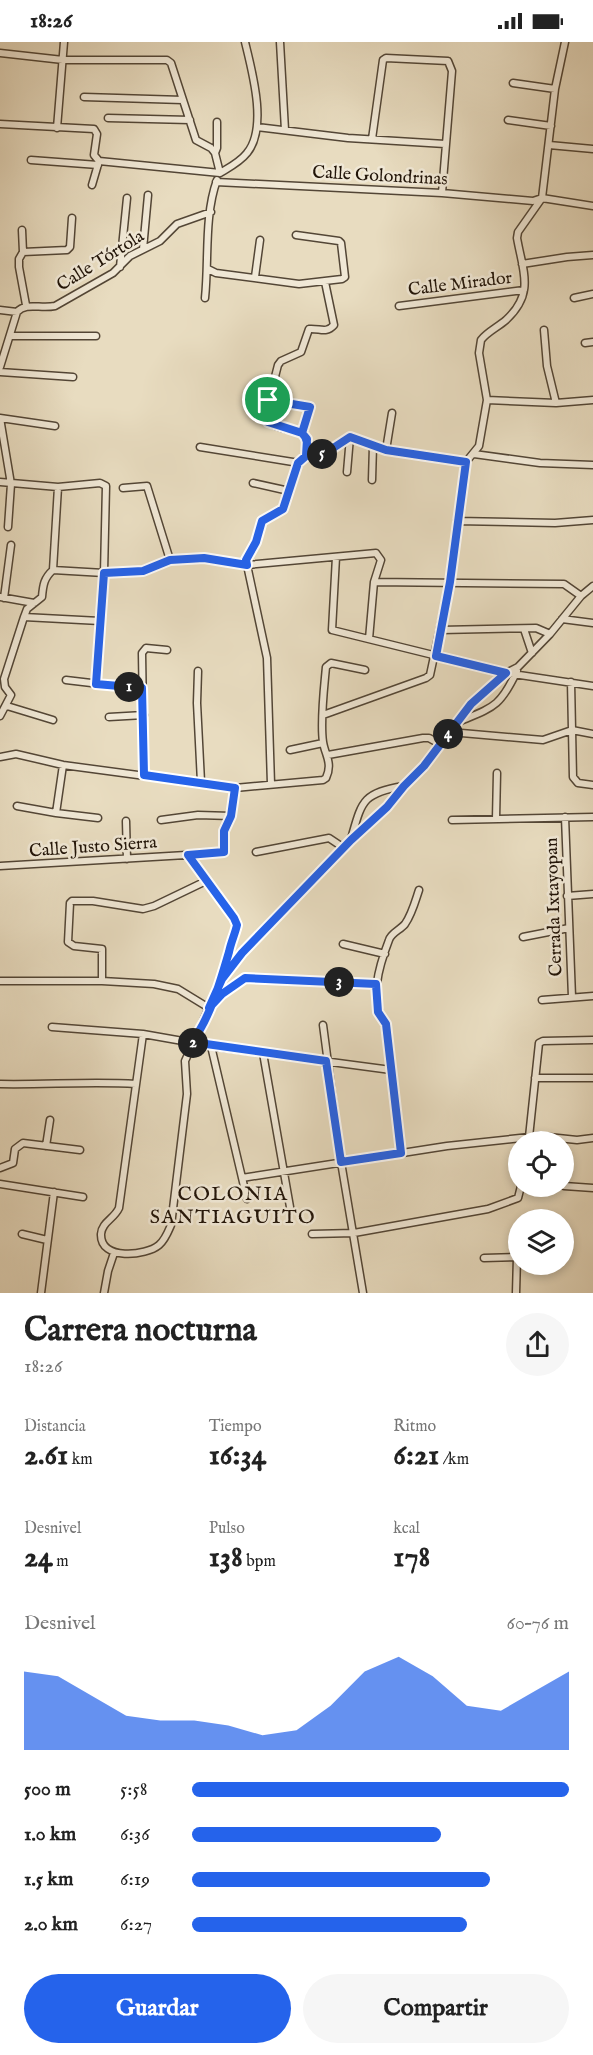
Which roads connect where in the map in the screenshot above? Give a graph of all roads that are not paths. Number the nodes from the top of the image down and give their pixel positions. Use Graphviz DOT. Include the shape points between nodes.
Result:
graph roads {
  1 [pos="64,42"];
  2 [pos="246,42"];
  3 [pos="280,42"];
  4 [pos="566,42"];
  5 [pos="0,53"];
  6 [pos="63,60"];
  7 [pos="513,83"];
  8 [pos="555,89"];
  9 [pos="84,97"];
  10 [pos="183,100"];
  11 [pos="108,118"];
  12 [pos="189,120"];
  13 [pos="508,120"];
  14 [pos="217,122"];
  15 [pos="0,124"];
  16 [pos="551,126"];
  17 [pos="257,127"];
  18 [pos="57,128"];
  19 [pos="285,130"];
  20 [pos="372,140"];
  21 [pos="445,144"];
  22 [pos="549,145"];
  23 [pos="593,149"];
  24 [pos="215,153"];
  25 [pos="31,160"];
  26 [pos="98,163"];
  27 [pos="220,173"];
  28 [pos="216,182"];
  29 [pos="92,185"];
  30 [pos="442,193"];
  31 [pos="148,195"];
  32 [pos="127,198"];
  33 [pos="542,198"];
  34 [pos="593,206"];
  35 [pos="211,212"];
  36 [pos="72,218"];
  37 [pos="22,230"];
  38 [pos="296,235"];
  39 [pos="260,240"];
  40 [pos="143,249"];
  41 [pos="23,252"];
  42 [pos="593,255"];
  43 [pos="522,264"];
  44 [pos="120,267"];
  45 [pos="208,269"];
  46 [pos="255,277"];
  47 [pos="325,282"];
  48 [pos="524,290"];
  49 [pos="593,294"];
  50 [pos="205,298"];
  51 [pos="574,298"];
  52 [pos="26,305"];
  53 [pos="399,306"];
  54 [pos="0,310"];
  55 [pos="17,312"];
  56 [pos="544,330"];
  57 [pos="10,336"];
  58 [pos="96,336"];
  59 [pos="593,342"];
  60 [pos="585,343"];
  61 [pos="0,367"];
  62 [pos="0,372"];
  63 [pos="73,378"];
  64 [pos="593,399"];
  65 [pos="268,400"];
  66 [pos="487,400"];
  67 [pos="556,403"];
  68 [pos="392,413"];
  69 [pos="0,418"];
  70 [pos="55,426"];
  71 [pos="302,433"];
  72 [pos="350,437"];
  73 [pos="373,446"];
  74 [pos="200,447"];
  75 [pos="386,450"];
  76 [pos="474,454"];
  77 [pos="306,456"];
  78 [pos="466,462"];
  79 [pos="298,463"];
  80 [pos="593,465"];
  81 [pos="347,472"];
  82 [pos="372,480"];
  83 [pos="0,482"];
  84 [pos="253,483"];
  85 [pos="11,484"];
  86 [pos="58,486"];
  87 [pos="123,488"];
  88 [pos="289,491"];
  89 [pos="593,520"];
  90 [pos="458,521"];
  91 [pos="8,527"];
  92 [pos="11,545"];
  93 [pos="336,557"];
  94 [pos="170,560"];
  95 [pos="247,565"];
  96 [pos="53,570"];
  97 [pos="104,573"];
  98 [pos="374,582"];
  99 [pos="450,582"];
  100 [pos="593,586"];
  101 [pos="581,596"];
  102 [pos="2,598"];
  103 [pos="34,603"];
  104 [pos="24,617"];
  105 [pos="562,619"];
  106 [pos="100,621"];
  107 [pos="593,623"];
  108 [pos="524,629"];
  109 [pos="441,630"];
  110 [pos="550,634"];
  111 [pos="369,639"];
  112 [pos="167,650"];
  113 [pos="532,653"];
  114 [pos="436,656"];
  115 [pos="365,670"];
  116 [pos="517,670"];
  117 [pos="198,671"];
  118 [pos="506,673"];
  119 [pos="66,680"];
  120 [pos="571,682"];
  121 [pos="96,684"];
  122 [pos="593,686"];
  123 [pos="142,688"];
  124 [pos="7,706"];
  125 [pos="144,715"];
  126 [pos="323,715"];
  127 [pos="0,716"];
  128 [pos="109,717"];
  129 [pos="53,720"];
  130 [pos="458,722"];
  131 [pos="572,730"];
  132 [pos="450,732"];
  133 [pos="593,734"];
  134 [pos="323,743"];
  135 [pos="440,744"];
  136 [pos="290,750"];
  137 [pos="328,756"];
  138 [pos="0,757"];
  139 [pos="63,765"];
  140 [pos="497,773"];
  141 [pos="144,775"];
  142 [pos="201,782"];
  143 [pos="271,784"];
  144 [pos="593,785"];
  145 [pos="404,786"];
  146 [pos="235,788"];
  147 [pos="17,806"];
  148 [pos="56,813"];
  149 [pos="231,816"];
  150 [pos="565,817"];
  151 [pos="593,817"];
  152 [pos="98,818"];
  153 [pos="496,819"];
  154 [pos="161,820"];
  155 [pos="452,820"];
  156 [pos="126,821"];
  157 [pos="351,840"];
  158 [pos="344,848"];
  159 [pos="256,852"];
  160 [pos="188,855"];
  161 [pos="127,859"];
  162 [pos="0,866"];
  163 [pos="206,881"];
  164 [pos="419,890"];
  165 [pos="593,894"];
  166 [pos="567,896"];
  167 [pos="569,928"];
  168 [pos="523,937"];
  169 [pos="344,944"];
  170 [pos="385,954"];
  171 [pos="222,979"];
  172 [pos="0,981"];
  173 [pos="102,981"];
  174 [pos="376,984"];
  175 [pos="593,996"];
  176 [pos="572,997"];
  177 [pos="542,1000"];
  178 [pos="209,1008"];
  179 [pos="322,1025"];
  180 [pos="52,1027"];
  181 [pos="143,1034"];
  182 [pos="593,1040"];
  183 [pos="192,1042"];
  184 [pos="212,1046"];
  185 [pos="263,1053"];
  186 [pos="326,1061"];
  187 [pos="391,1071"];
  188 [pos="536,1078"];
  189 [pos="593,1078"];
  190 [pos="0,1084"];
  191 [pos="136,1084"];
  192 [pos="50,1120"];
  193 [pos="530,1131"];
  194 [pos="593,1138"];
  195 [pos="508,1140"];
  196 [pos="574,1140"];
  197 [pos="46,1146"];
  198 [pos="80,1150"];
  199 [pos="401,1153"];
  200 [pos="341,1162"];
  201 [pos="0,1168"];
  202 [pos="284,1171"];
  203 [pos="242,1178"];
  204 [pos="0,1184"];
  205 [pos="574,1186"];
  206 [pos="593,1188"];
  207 [pos="54,1192"];
  208 [pos="83,1197"];
  209 [pos="518,1197"];
  210 [pos="247,1199"];
  211 [pos="290,1207"];
  212 [pos="354,1233"];
  213 [pos="22,1234"];
  214 [pos="312,1234"];
  215 [pos="48,1240"];
  216 [pos="114,1253"];
  217 [pos="483,1258"];
  218 [pos="41,1293"];
  219 [pos="104,1293"];
  220 [pos="363,1293"];
  221 [pos="516,1293"];
  1 -- 6 [label="street"];
  2 -- 17 [label="street" via="255,82"];
  3 -- 19 [label="street"];
  4 -- 8 [label="street"];
  5 -- 6 [label="street"];
  6 -- 10 [label="street" via="167,60"];
  6 -- 18 [label="street"];
  7 -- 8 [label="street"];
  8 -- 16 [label="street"];
  9 -- 10 [label="street"];
  10 -- 12 [label="street"];
  11 -- 12 [label="street"];
  12 -- 24 [label="street" via="196,140"];
  13 -- 16 [label="street"];
  14 -- 24 [label="street"];
  15 -- 18 [label="street"];
  16 -- 22 [label="street"];
  17 -- 19 [label="street"];
  17 -- 27 [label="street" via="248,152"];
  18 -- 26 [label="street" via="94,129 94,155"];
  19 -- 20 [label="street"];
  20 -- 21 [label="street"];
  20 -- 21 [label="street" via="383,60 448,61 452,71"];
  21 -- 30 [label="street"];
  22 -- 23 [label="street"];
  22 -- 33 [label="street"];
  24 -- 27 [label="street"];
  25 -- 26 [label="street"];
  26 -- 27 [label="street"];
  26 -- 29 [label="street"];
  27 -- 28 [label="street"];
  28 -- 30 [label="street, Calle Golondrinas"];
  28 -- 35 [label="street"];
  30 -- 33 [label="street, Calle Golondrinas" via="533,201"];
  31 -- 40 [label="street"];
  32 -- 44 [label="street"];
  33 -- 34 [label="street, Calle Golondrinas"];
  33 -- 43 [label="street" via="518,232"];
  35 -- 40 [label="street, Calle Tórtola" via="182,222 160,241"];
  35 -- 45 [label="street"];
  36 -- 41 [label="street" via="67,250"];
  37 -- 41 [label="street"];
  38 -- 47 [label="street" via="341,243 345,277"];
  39 -- 46 [label="street"];
  40 -- 44 [label="street, Calle Tórtola"];
  41 -- 52 [label="street" via="19,267"];
  42 -- 43 [label="street"];
  43 -- 48 [label="street"];
  44 -- 52 [label="street, Calle Tórtola" via="55,306"];
  45 -- 46 [label="street"];
  45 -- 50 [label="street"];
  46 -- 47 [label="street" via="299,284"];
  47 -- 65 [label="street" via="334,325 324,331 309,329 301,352 278,365"];
  48 -- 53 [label="street, Calle Mirador"];
  48 -- 66 [label="street" via="518,309 481,340 479,353"];
  49 -- 51 [label="street"];
  52 -- 55 [label="street"];
  54 -- 55 [label="street"];
  55 -- 57 [label="street"];
  56 -- 67 [label="street"];
  57 -- 58 [label="street"];
  57 -- 61 [label="street"];
  59 -- 60 [label="street"];
  62 -- 63 [label="street"];
  64 -- 67 [label="street"];
  65 -- 71 [label="street" via="268,422"];
  65 -- 71 [label="street" via="310,407"];
  66 -- 67 [label="street"];
  66 -- 76 [label="street"];
  68 -- 75 [label="street"];
  69 -- 70 [label="street"];
  69 -- 85 [label="street"];
  71 -- 77 [label="street" via="307,439"];
  72 -- 73 [label="street"];
  72 -- 77 [label="street" via="324,454"];
  72 -- 81 [label="street"];
  73 -- 75 [label="street"];
  73 -- 82 [label="street"];
  74 -- 79 [label="street"];
  75 -- 78 [label="street"];
  76 -- 78 [label="street"];
  76 -- 80 [label="street"];
  77 -- 79 [label="street"];
  78 -- 90 [label="street"];
  79 -- 88 [label="street"];
  83 -- 85 [label="street"];
  84 -- 88 [label="street"];
  85 -- 86 [label="street"];
  85 -- 91 [label="street"];
  86 -- 96 [label="street"];
  86 -- 97 [label="street" via="95,482 106,486"];
  87 -- 94 [label="street" via="147,486"];
  88 -- 95 [label="street" via="283,509 262,521"];
  89 -- 90 [label="street"];
  90 -- 99 [label="street"];
  92 -- 102 [label="street"];
  93 -- 95 [label="street"];
  93 -- 98 [label="street" via="369,552 379,555"];
  93 -- 111 [label="street" via="332,630"];
  94 -- 95 [label="street" via="204,558"];
  94 -- 97 [label="street" via="143,571"];
  95 -- 143 [label="street" via="267,658"];
  96 -- 97 [label="street"];
  96 -- 103 [label="street" via="46,576 42,597"];
  97 -- 106 [label="street"];
  98 -- 99 [label="street"];
  98 -- 111 [label="street"];
  99 -- 101 [label="street" via="564,584"];
  99 -- 109 [label="street"];
  100 -- 101 [label="street"];
  101 -- 105 [label="street"];
  102 -- 103 [label="street"];
  103 -- 104 [label="street"];
  104 -- 106 [label="street"];
  104 -- 124 [label="street" via="4,679 11,695"];
  105 -- 107 [label="street"];
  105 -- 110 [label="street"];
  106 -- 121 [label="street"];
  108 -- 109 [label="street"];
  108 -- 110 [label="street" via="536,628"];
  108 -- 113 [label="street"];
  109 -- 114 [label="street"];
  110 -- 113 [label="street"];
  111 -- 114 [label="street"];
  112 -- 123 [label="street" via="143,649"];
  113 -- 116 [label="street"];
  114 -- 118 [label="street"];
  114 -- 126 [label="street" via="426,678"];
  115 -- 126 [label="street" via="327,664"];
  116 -- 118 [label="street"];
  116 -- 120 [label="street"];
  116 -- 130 [label="street" via="497,703"];
  117 -- 142 [label="street"];
  118 -- 130 [label="street" via="471,704"];
  119 -- 121 [label="street"];
  120 -- 122 [label="street"];
  120 -- 131 [label="street"];
  121 -- 123 [label="street"];
  123 -- 125 [label="street"];
  124 -- 127 [label="street"];
  124 -- 129 [label="street"];
  125 -- 128 [label="street"];
  125 -- 141 [label="street"];
  126 -- 134 [label="street"];
  130 -- 132 [label="street"];
  131 -- 132 [label="street" via="543,740"];
  131 -- 133 [label="street"];
  131 -- 144 [label="street" via="573,777 578,783"];
  132 -- 135 [label="street"];
  134 -- 136 [label="street"];
  134 -- 137 [label="street"];
  135 -- 137 [label="street" via="423,738"];
  135 -- 145 [label="street"];
  137 -- 143 [label="street" via="326,778"];
  138 -- 139 [label="street" via="16,754"];
  139 -- 141 [label="street"];
  139 -- 148 [label="street"];
  140 -- 153 [label="street"];
  141 -- 142 [label="street"];
  142 -- 146 [label="street"];
  143 -- 146 [label="street"];
  145 -- 157 [label="street"];
  145 -- 157 [label="street" via="367,798"];
  146 -- 149 [label="street"];
  147 -- 148 [label="street"];
  148 -- 152 [label="street"];
  149 -- 154 [label="street"];
  149 -- 160 [label="street, Calle Justo Sierra" via="224,831 224,852"];
  150 -- 151 [label="street"];
  150 -- 153 [label="street"];
  150 -- 166 [label="street, Cerrada Ixtayopan"];
  153 -- 155 [label="street"];
  156 -- 161 [label="street"];
  157 -- 158 [label="street"];
  158 -- 159 [label="street" via="329,838"];
  158 -- 171 [label="street" via="242,953"];
  160 -- 161 [label="street, Calle Justo Sierra"];
  160 -- 163 [label="street"];
  161 -- 162 [label="street, Calle Justo Sierra"];
  163 -- 171 [label="street" via="237,925"];
  163 -- 173 [label="street" via="143,909 93,901 70,903 68,942 102,949"];
  164 -- 170 [label="street" via="411,915 391,935"];
  165 -- 166 [label="street"];
  166 -- 167 [label="street, Cerrada Ixtayopan"];
  167 -- 168 [label="street"];
  167 -- 176 [label="street, Cerrada Ixtayopan"];
  169 -- 170 [label="street"];
  170 -- 174 [label="street"];
  171 -- 178 [label="street"];
  172 -- 173 [label="street"];
  173 -- 178 [label="street" via="178,989"];
  174 -- 178 [label="street" via="245,978"];
  174 -- 187 [label="street" via="378,1012 386,1024"];
  175 -- 176 [label="street"];
  176 -- 177 [label="street"];
  178 -- 183 [label="street"];
  179 -- 186 [label="street"];
  180 -- 181 [label="street"];
  181 -- 183 [label="street"];
  181 -- 191 [label="street"];
  182 -- 188 [label="street" via="539,1043"];
  183 -- 184 [label="street"];
  183 -- 216 [label="street" via="185,1061 187,1102 171,1225 159,1246"];
  184 -- 185 [label="street"];
  184 -- 203 [label="street"];
  185 -- 186 [label="street"];
  185 -- 202 [label="street"];
  186 -- 187 [label="street"];
  186 -- 200 [label="street"];
  187 -- 199 [label="street"];
  188 -- 189 [label="street"];
  188 -- 193 [label="street"];
  190 -- 191 [label="street"];
  191 -- 216 [label="street" via="118,1208 102,1230 102,1242"];
  192 -- 197 [label="street"];
  194 -- 196 [label="street"];
  195 -- 199 [label="street"];
  197 -- 198 [label="street"];
  197 -- 201 [label="street" via="18,1145 13,1163"];
  199 -- 200 [label="street"];
  200 -- 202 [label="street"];
  200 -- 212 [label="street"];
  202 -- 203 [label="street"];
  202 -- 211 [label="street"];
  203 -- 210 [label="street"];
  204 -- 207 [label="street"];
  205 -- 206 [label="street"];
  207 -- 208 [label="street"];
  207 -- 215 [label="street"];
  209 -- 212 [label="street" via="488,1209"];
  212 -- 214 [label="street"];
  212 -- 220 [label="street"];
  213 -- 215 [label="street"];
  215 -- 218 [label="street"];
  216 -- 219 [label="street"];
  217 -- 221 [label="street" via="517,1257"];
}
